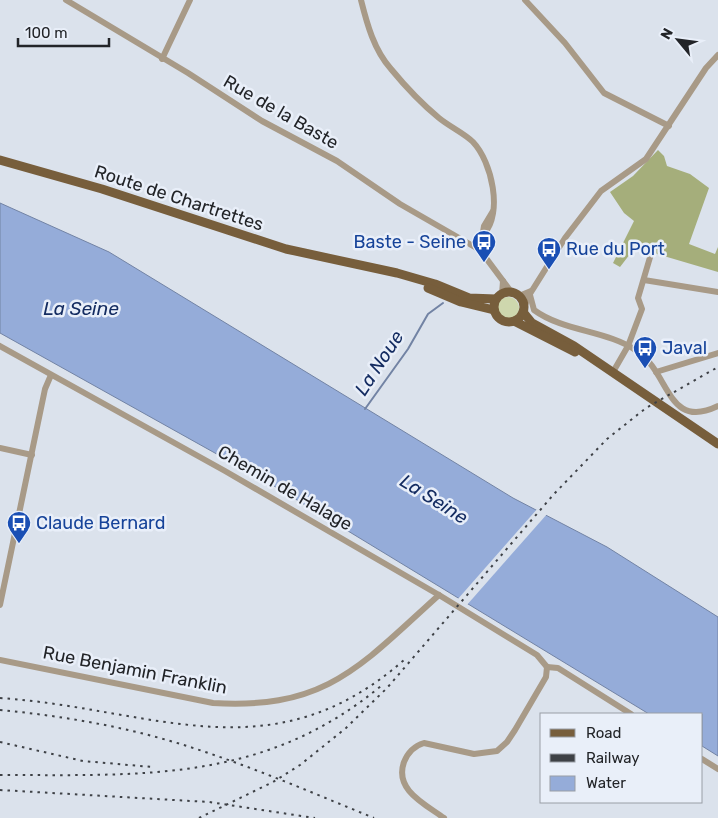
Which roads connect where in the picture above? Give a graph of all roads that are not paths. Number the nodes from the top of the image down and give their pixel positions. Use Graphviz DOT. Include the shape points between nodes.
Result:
graph roads {
  1 [pos="66,0"];
  2 [pos="190,0"];
  3 [pos="361,0"];
  4 [pos="526,0"];
  5 [pos="718,56"];
  6 [pos="162,60"];
  7 [pos="669,126"];
  8 [pos="0,160"];
  9 [pos="480,250"];
  10 [pos="651,254"];
  11 [pos="349,263"];
  12 [pos="644,280"];
  13 [pos="503,281"];
  14 [pos="531,292"];
  15 [pos="718,292"];
  16 [pos="516,295"];
  17 [pos="499,297"];
  18 [pos="494,310"];
  19 [pos="524,310"];
  20 [pos="514,321"];
  21 [pos="0,346"];
  22 [pos="628,346"];
  23 [pos="718,353"];
  24 [pos="587,355"];
  25 [pos="613,372"];
  26 [pos="656,372"];
  27 [pos="52,374"];
  28 [pos="718,406"];
  29 [pos="718,444"];
  30 [pos="0,448"];
  31 [pos="32,455"];
  32 [pos="439,595"];
  33 [pos="0,605"];
  34 [pos="0,660"];
  35 [pos="547,667"];
  36 [pos="630,713"];
  37 [pos="703,759"];
  38 [pos="718,769"];
  39 [pos="444,818"];
  1 -- 6 [label="street, Rue de la Baste"];
  2 -- 6 [label="street"];
  3 -- 9 [label="street" via="375,44 390,68 439,118 479,150 494,191 494,217 484,234"];
  4 -- 7 [label="street" via="604,93"];
  5 -- 7 [label="street" via="706,68"];
  6 -- 9 [label="street, Rue de la Baste" via="262,121 336,161 400,204"];
  7 -- 14 [label="street" via="646,158 601,191 565,238"];
  8 -- 11 [label="main road, Route de Chartrettes" via="102,189 286,249"];
  9 -- 13 [label="street"];
  10 -- 12 [label="street"];
  11 -- 17 [label="main road, Route de Chartrettes" via="407,276 469,298"];
  11 -- 18 [label="main road, Route de Chartrettes" via="461,302"];
  12 -- 15 [label="street"];
  12 -- 22 [label="street" via="638,298 642,309"];
  13 -- 16 [label="street"];
  13 -- 17 [label="street"];
  14 -- 16 [label="street"];
  14 -- 19 [label="street"];
  14 -- 22 [label="street" via="532,306 539,313"];
  16 -- 17 [label="main road"];
  16 -- 19 [label="main road"];
  17 -- 18 [label="main road"];
  18 -- 20 [label="main road" via="502,320"];
  19 -- 20 [label="main road"];
  19 -- 24 [label="main road" via="532,323"];
  20 -- 24 [label="main road" via="561,346"];
  21 -- 27 [label="street, Chemin de Halage"];
  22 -- 25 [label="street"];
  22 -- 26 [label="street"];
  23 -- 26 [label="street"];
  24 -- 25 [label="main road"];
  25 -- 29 [label="main road"];
  26 -- 28 [label="street" via="672,399 683,410 699,413"];
  27 -- 31 [label="street" via="45,389"];
  27 -- 32 [label="street, Chemin de Halage"];
  30 -- 31 [label="street"];
  31 -- 33 [label="street"];
  32 -- 34 [label="street, Rue Benjamin Franklin" via="348,674 317,690 275,702 213,703"];
  32 -- 35 [label="street, Chemin de Halage" via="537,655"];
  35 -- 36 [label="street" via="558,668"];
  35 -- 39 [label="street" via="546,677 516,730 497,751 474,754 424,743 409,753 402,771 404,785"];
  37 -- 38 [label="street"];
}
